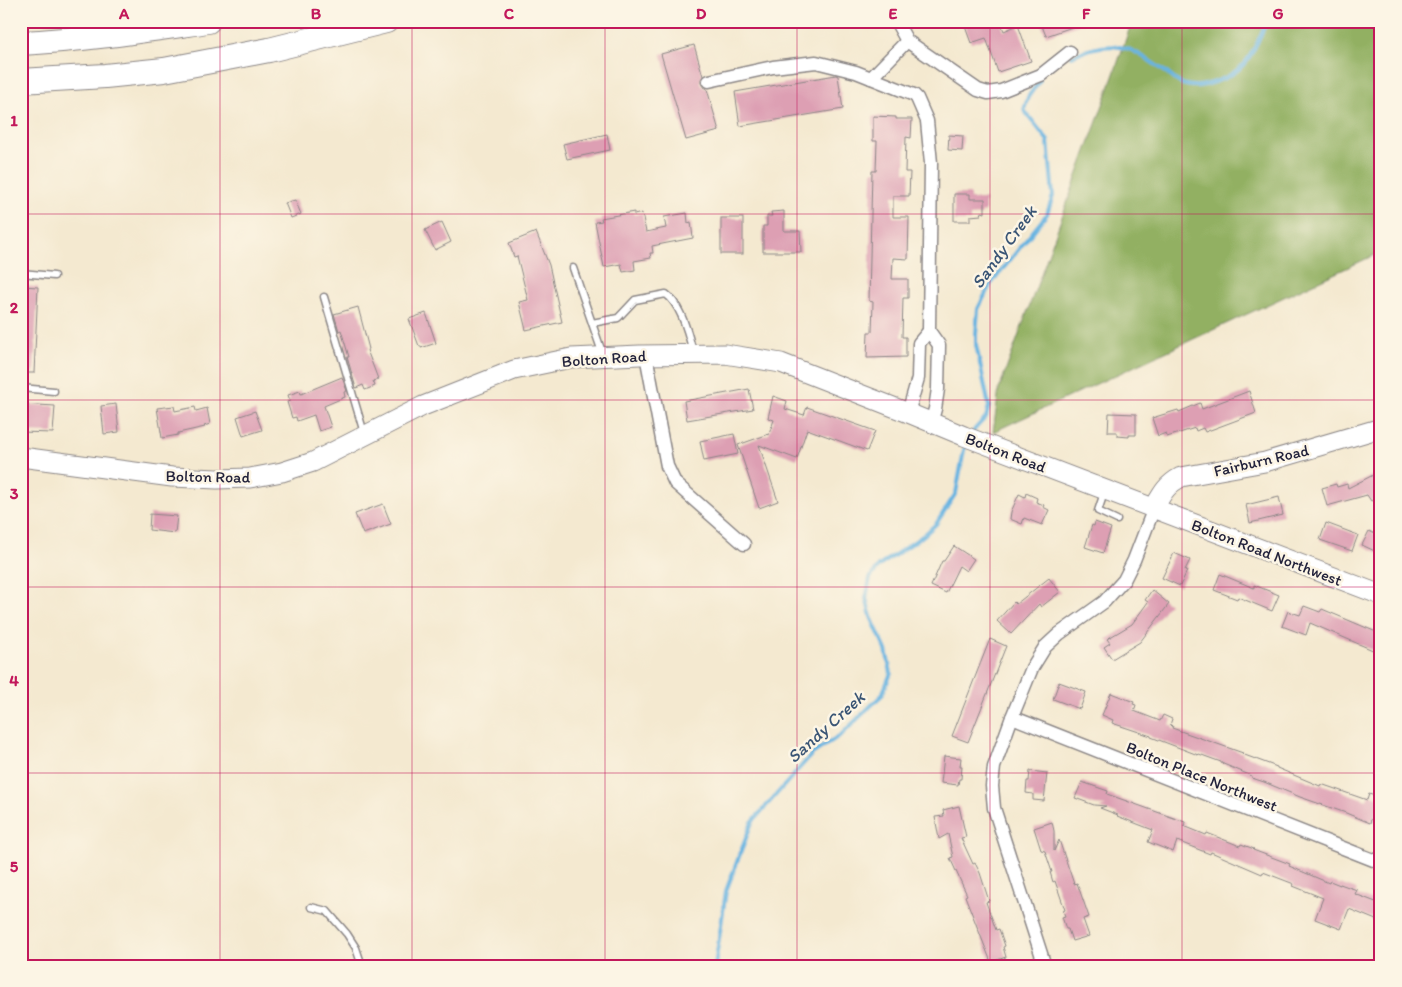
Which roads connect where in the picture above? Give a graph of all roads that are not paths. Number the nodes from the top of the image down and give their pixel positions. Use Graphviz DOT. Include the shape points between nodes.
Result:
graph roads {
  1 [pos="208,21"];
  2 [pos="386,21"];
  3 [pos="896,21"];
  4 [pos="907,41"];
  5 [pos="21,44"];
  6 [pos="1070,52"];
  7 [pos="106,76"];
  8 [pos="871,78"];
  9 [pos="21,81"];
  10 [pos="709,81"];
  11 [pos="21,91"];
  12 [pos="573,268"];
  13 [pos="21,273"];
  14 [pos="54,276"];
  15 [pos="324,297"];
  16 [pos="592,323"];
  17 [pos="929,331"];
  18 [pos="646,354"];
  19 [pos="693,354"];
  20 [pos="604,356"];
  21 [pos="918,374"];
  22 [pos="938,376"];
  23 [pos="21,388"];
  24 [pos="54,391"];
  25 [pos="908,413"];
  26 [pos="931,423"];
  27 [pos="1381,428"];
  28 [pos="364,436"];
  29 [pos="21,457"];
  30 [pos="1105,489"];
  31 [pos="1154,508"];
  32 [pos="1117,520"];
  33 [pos="744,544"];
  34 [pos="1381,595"];
  35 [pos="1012,717"];
  36 [pos="1381,863"];
  37 [pos="311,907"];
  38 [pos="357,966"];
  39 [pos="1046,966"];
  1 -- 5 [label="highway"];
  2 -- 7 [label="highway" via="217,60"];
  3 -- 4 [label="street"];
  4 -- 6 [label="street" via="978,90 988,93 1041,75"];
  4 -- 8 [label="street"];
  7 -- 9 [label="highway"];
  7 -- 11 [label="highway"];
  8 -- 10 [label="street" via="816,62 773,67"];
  8 -- 17 [label="street" via="914,95 927,121 931,163"];
  12 -- 16 [label="lane"];
  13 -- 14 [label="lane"];
  15 -- 28 [label="lane"];
  16 -- 19 [label="lane" via="618,318 635,300 666,294 677,307"];
  16 -- 20 [label="lane"];
  17 -- 21 [label="street" via="919,343"];
  17 -- 22 [label="street" via="939,345"];
  18 -- 19 [label="street, Bolton Road"];
  18 -- 20 [label="street, Bolton Road"];
  18 -- 33 [label="street" via="667,466 675,483"];
  19 -- 25 [label="street, Bolton Road" via="725,354 781,363"];
  20 -- 28 [label="street, Bolton Road" via="571,358 514,370 423,406"];
  21 -- 22 [label="street"];
  21 -- 25 [label="street"];
  22 -- 26 [label="street"];
  23 -- 24 [label="lane"];
  25 -- 26 [label="street, Bolton Road"];
  26 -- 30 [label="street, Bolton Road"];
  27 -- 31 [label="street, Fairburn Road" via="1265,462 1182,477 1165,489"];
  28 -- 29 [label="street, Bolton Road" via="313,462 250,478 172,477"];
  30 -- 31 [label="street, Bolton Road"];
  30 -- 32 [label="lane" via="1098,511"];
  31 -- 34 [label="street, Bolton Road Northwest"];
  31 -- 35 [label="street" via="1124,580 1104,602 1045,647 1032,668"];
  35 -- 36 [label="street, Bolton Place Northwest"];
  35 -- 39 [label="street" via="994,767 994,808"];
  37 -- 38 [label="lane" via="327,911 347,934 360,960"];
}
